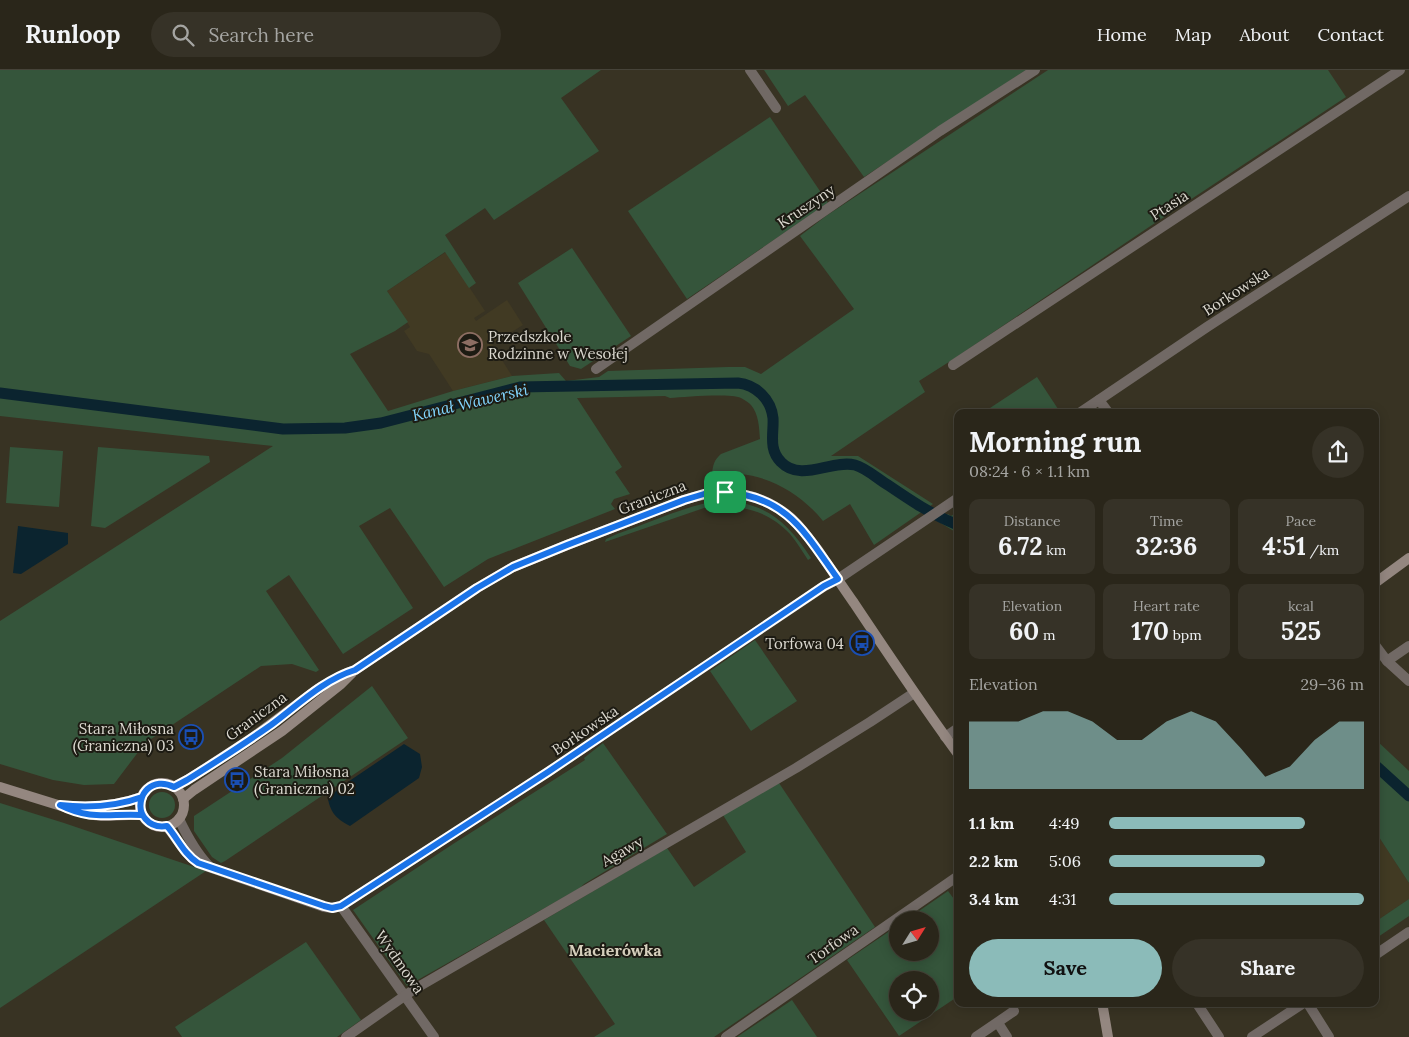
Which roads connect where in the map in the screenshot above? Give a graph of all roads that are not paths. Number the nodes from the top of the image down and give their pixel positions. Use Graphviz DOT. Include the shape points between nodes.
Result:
graph roads {
  1 [pos="750,70"];
  2 [pos="1034,70"];
  3 [pos="1400,70"];
  4 [pos="776,108"];
  5 [pos="1409,196"];
  6 [pos="953,365"];
  7 [pos="596,369"];
  8 [pos="1099,400"];
  9 [pos="1086,409"];
  10 [pos="1106,409"];
  11 [pos="954,501"];
  12 [pos="1409,558"];
  13 [pos="838,579"];
  14 [pos="1379,580"];
  15 [pos="1409,646"];
  16 [pos="1379,650"];
  17 [pos="1387,661"];
  18 [pos="355,670"];
  19 [pos="1409,681"];
  20 [pos="914,693"];
  21 [pos="954,730"];
  22 [pos="945,736"];
  23 [pos="954,748"];
  24 [pos="0,787"];
  25 [pos="174,787"];
  26 [pos="142,797"];
  27 [pos="183,799"];
  28 [pos="60,805"];
  29 [pos="142,815"];
  30 [pos="179,819"];
  31 [pos="167,826"];
  32 [pos="210,867"];
  33 [pos="954,879"];
  34 [pos="341,906"];
  35 [pos="1409,932"];
  36 [pos="1379,952"];
  37 [pos="405,995"];
  38 [pos="1103,1007"];
  39 [pos="1199,1007"];
  40 [pos="1298,1007"];
  41 [pos="1309,1007"];
  42 [pos="1014,1011"];
  43 [pos="998,1023"];
  44 [pos="346,1037"];
  45 [pos="434,1037"];
  46 [pos="726,1037"];
  47 [pos="976,1037"];
  48 [pos="1008,1037"];
  49 [pos="1108,1037"];
  50 [pos="1219,1037"];
  51 [pos="1252,1037"];
  52 [pos="1329,1037"];
  1 -- 4 [label="street"];
  2 -- 7 [label="street, Kruszyny" via="940,131"];
  3 -- 6 [label="street, Ptasia"];
  5 -- 8 [label="street, Borkowska"];
  8 -- 9 [label="street, Borkowska"];
  8 -- 10 [label="street"];
  11 -- 13 [label="street, Borkowska"];
  12 -- 14 [label="street"];
  13 -- 18 [label="street, Graniczna" via="804,532 780,509 748,495 704,494 513,567"];
  13 -- 20 [label="street, Graniczna"];
  13 -- 34 [label="street, Borkowska"];
  15 -- 17 [label="street"];
  16 -- 17 [label="street"];
  17 -- 19 [label="street"];
  18 -- 25 [label="street, Graniczna" via="323,685 252,738"];
  18 -- 27 [label="street, Graniczna" via="288,726"];
  20 -- 22 [label="street, Graniczna"];
  20 -- 37 [label="street, Agawy" via="796,768"];
  21 -- 22 [label="street"];
  22 -- 23 [label="street, Graniczna"];
  24 -- 28 [label="street"];
  25 -- 26 [label="street" via="156,784"];
  25 -- 27 [label="street"];
  26 -- 28 [label="street" via="107,806"];
  26 -- 29 [label="street"];
  27 -- 30 [label="street" via="184,809"];
  28 -- 29 [label="street" via="93,816"];
  29 -- 31 [label="street" via="153,825"];
  30 -- 31 [label="street"];
  30 -- 32 [label="street"];
  31 -- 32 [label="street" via="189,856"];
  32 -- 34 [label="street" via="324,906"];
  33 -- 46 [label="street, Torfowa"];
  34 -- 37 [label="street, Wydmowa"];
  35 -- 36 [label="street"];
  37 -- 44 [label="street, Agawy"];
  37 -- 45 [label="street, Wydmowa"];
  38 -- 49 [label="street"];
  39 -- 50 [label="street"];
  40 -- 51 [label="street"];
  41 -- 52 [label="street"];
  42 -- 43 [label="street"];
  43 -- 47 [label="street"];
  43 -- 48 [label="street"];
}
